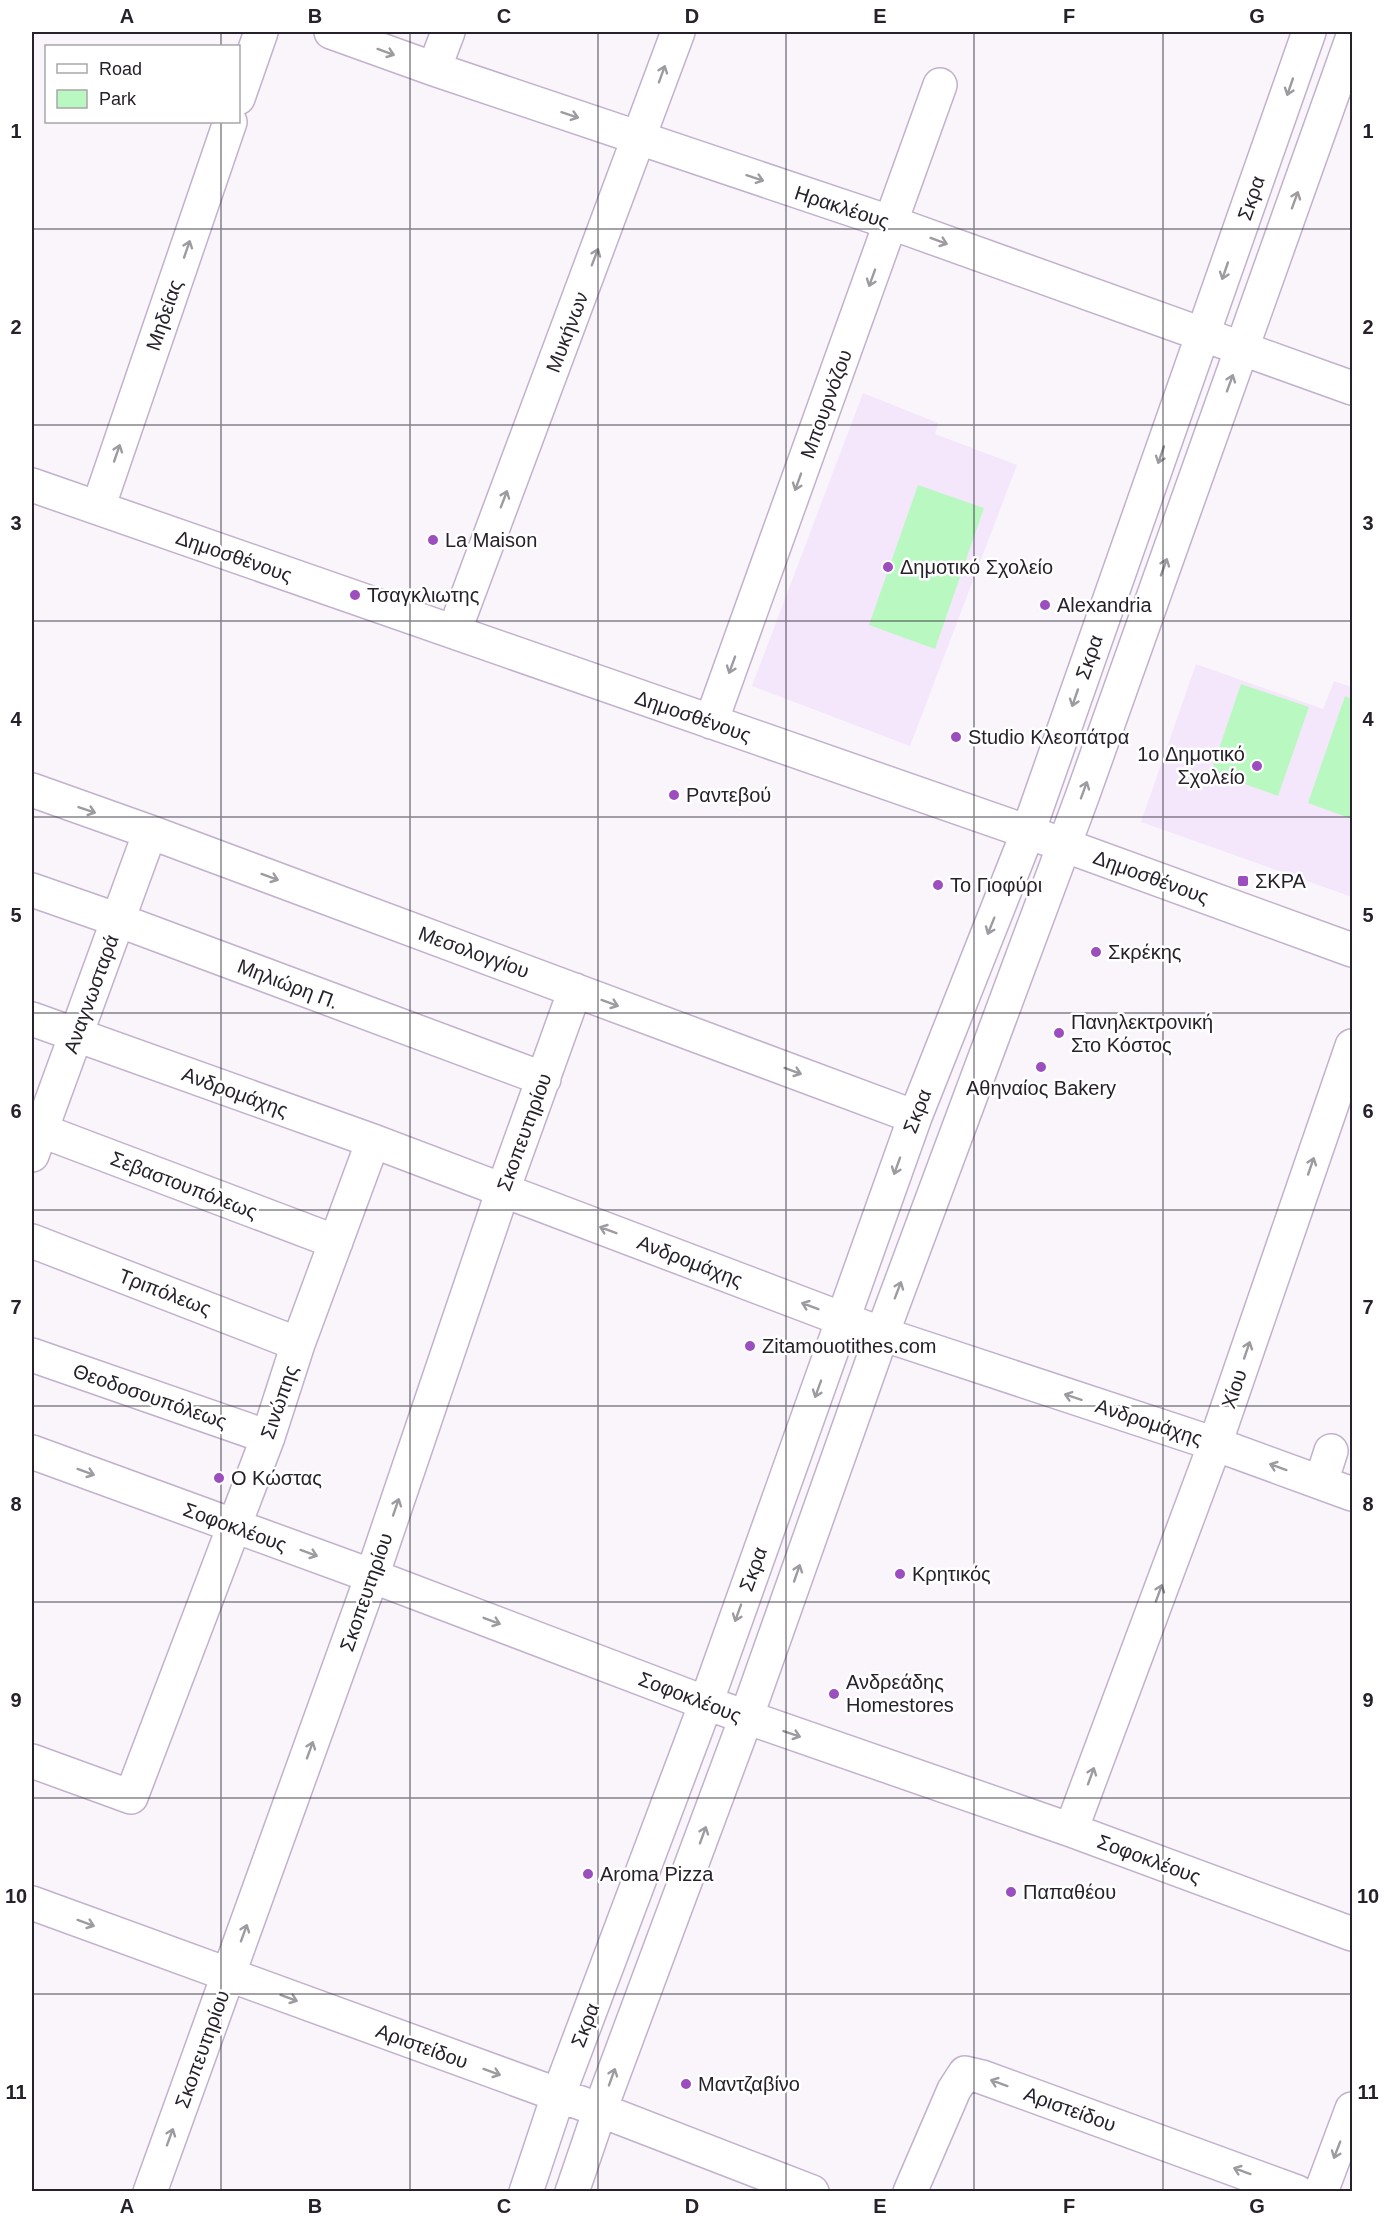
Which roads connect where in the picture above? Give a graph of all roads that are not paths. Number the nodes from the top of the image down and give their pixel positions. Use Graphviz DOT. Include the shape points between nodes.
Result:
graph roads {
  1 [pos="261,32"];
  2 [pos="331,32"];
  3 [pos="448,32"];
  4 [pos="678,32"];
  5 [pos="1309,32"];
  6 [pos="1353,39"];
  7 [pos="434,69"];
  8 [pos="940,85"];
  9 [pos="240,92"];
  10 [pos="230,123"];
  11 [pos="639,140"];
  12 [pos="892,224"];
  13 [pos="1202,336"];
  14 [pos="1242,350"];
  15 [pos="1353,388"];
  16 [pos="32,485"];
  17 [pos="98,508"];
  18 [pos="454,632"];
  19 [pos="711,722"];
  20 [pos="32,790"];
  21 [pos="150,832"];
  22 [pos="1028,832"];
  23 [pos="1064,845"];
  24 [pos="32,890"];
  25 [pos="118,920"];
  26 [pos="1353,950"];
  27 [pos="575,990"];
  28 [pos="32,1019"];
  29 [pos="76,1035"];
  30 [pos="1353,1046"];
  31 [pos="544,1079"];
  32 [pos="915,1117"];
  33 [pos="34,1138"];
  34 [pos="373,1141"];
  35 [pos="503,1190"];
  36 [pos="32,1241"];
  37 [pos="336,1242"];
  38 [pos="843,1319"];
  39 [pos="882,1334"];
  40 [pos="298,1344"];
  41 [pos="32,1355"];
  42 [pos="268,1437"];
  43 [pos="1215,1444"];
  44 [pos="1331,1451"];
  45 [pos="32,1452"];
  46 [pos="1321,1482"];
  47 [pos="1353,1494"];
  48 [pos="234,1527"];
  49 [pos="372,1576"];
  50 [pos="705,1703"];
  51 [pos="746,1718"];
  52 [pos="32,1761"];
  53 [pos="1071,1830"];
  54 [pos="32,1903"];
  55 [pos="1353,1934"];
  56 [pos="229,1976"];
  57 [pos="558,2096"];
  58 [pos="1353,2109"];
  59 [pos="600,2110"];
  60 [pos="150,2192"];
  61 [pos="526,2192"];
  62 [pos="572,2192"];
  63 [pos="812,2192"];
  64 [pos="910,2192"];
  65 [pos="1297,2192"];
  66 [pos="1321,2192"];
  1 -- 9 [label="street"];
  2 -- 7 [label="street, Ηρακλέους, one-way"];
  3 -- 7 [label="street"];
  11 -- 4 [label="street, Μυκήνων, one-way"];
  5 -- 13 [label="street, Σκρα, one-way"];
  14 -- 6 [label="street, Σκρα, one-way"];
  7 -- 11 [label="street, Ηρακλέους, one-way"];
  8 -- 12 [label="street, Μπουρνόζου"];
  17 -- 10 [label="street, Μηδείας, one-way"];
  11 -- 12 [label="street, Ηρακλέους, one-way"];
  18 -- 11 [label="street, Μυκήνων, one-way"];
  12 -- 13 [label="street, Ηρακλέους, one-way"];
  12 -- 19 [label="street, Μπουρνόζου, one-way"];
  13 -- 14 [label="street, Ηρακλέους"];
  13 -- 22 [label="street, Σκρα, one-way"];
  14 -- 15 [label="street, Ηρακλέους"];
  23 -- 14 [label="street, Σκρα, one-way"];
  16 -- 17 [label="street, Δημοσθένους"];
  17 -- 18 [label="street, Δημοσθένους"];
  18 -- 19 [label="street, Δημοσθένους"];
  19 -- 22 [label="street, Δημοσθένους"];
  20 -- 21 [label="street, Μεσολογγίου, one-way"];
  21 -- 25 [label="street, Αναγνωσταρά"];
  21 -- 27 [label="street, Μεσολογγίου, one-way"];
  22 -- 23 [label="street, Δημοσθένους"];
  22 -- 32 [label="street, Σκρα, one-way"];
  23 -- 26 [label="street, Δημοσθένους"];
  39 -- 23 [label="street, Σκρα, one-way"];
  24 -- 25 [label="street, Μηλιώρη Π."];
  25 -- 29 [label="street, Αναγνωσταρά"];
  25 -- 31 [label="street, Μηλιώρη Π."];
  27 -- 31 [label="street, Σκοπευτηρίου"];
  27 -- 32 [label="street, Μεσολογγίου, one-way"];
  28 -- 29 [label="street, Ανδρομάχης"];
  29 -- 33 [label="street, Αναγνωσταρά"];
  29 -- 34 [label="street, Ανδρομάχης"];
  43 -- 30 [label="street, Χίου, one-way"];
  31 -- 35 [label="street, Σκοπευτηρίου"];
  32 -- 38 [label="street, Σκρα, one-way"];
  33 -- 37 [label="street, Σεβαστουπόλεως"];
  34 -- 35 [label="street, Ανδρομάχης"];
  34 -- 37 [label="street, Σινώπης"];
  38 -- 35 [label="street, Ανδρομάχης, one-way"];
  49 -- 35 [label="street, Σκοπευτηρίου, one-way"];
  36 -- 40 [label="street, Τριπόλεως"];
  37 -- 40 [label="street, Σινώπης"];
  38 -- 39 [label="street, Ανδρομάχης"];
  38 -- 50 [label="street, Σκρα, one-way"];
  43 -- 39 [label="street, Ανδρομάχης, one-way"];
  51 -- 39 [label="street, Σκρα, one-way"];
  40 -- 42 [label="street, Σινώπης"];
  41 -- 42 [label="street, Θεοδοσουπόλεως"];
  42 -- 48 [label="street, Σινώπης"];
  46 -- 43 [label="street, Ανδρομάχης, one-way"];
  53 -- 43 [label="street, Χίου, one-way"];
  44 -- 46 [label="street"];
  45 -- 48 [label="street, Σοφοκλέους, one-way"];
  46 -- 47 [label="street, Ανδρομάχης"];
  48 -- 49 [label="street, Σοφοκλέους, one-way"];
  48 -- 52 [label="street, Σινώπης" via="131,1797"];
  49 -- 50 [label="street, Σοφοκλέους, one-way"];
  56 -- 49 [label="street, Σκοπευτηρίου, one-way"];
  50 -- 51 [label="street, Σοφοκλέους"];
  50 -- 57 [label="street, Σκρα"];
  51 -- 53 [label="street, Σοφοκλέους, one-way"];
  59 -- 51 [label="street, Σκρα, one-way"];
  53 -- 55 [label="street, Σοφοκλέους"];
  54 -- 56 [label="street, Αριστείδου, one-way"];
  56 -- 57 [label="street, Αριστείδου, one-way"];
  60 -- 56 [label="street, Σκοπευτηρίου, one-way"];
  57 -- 59 [label="street, Αριστείδου"];
  57 -- 61 [label="street, Σκρα"];
  58 -- 66 [label="street, one-way"];
  59 -- 62 [label="street, Σκρα"];
  59 -- 63 [label="street, Αριστείδου"];
  65 -- 64 [label="street, Αριστείδου, one-way" via="965,2073"];
}
